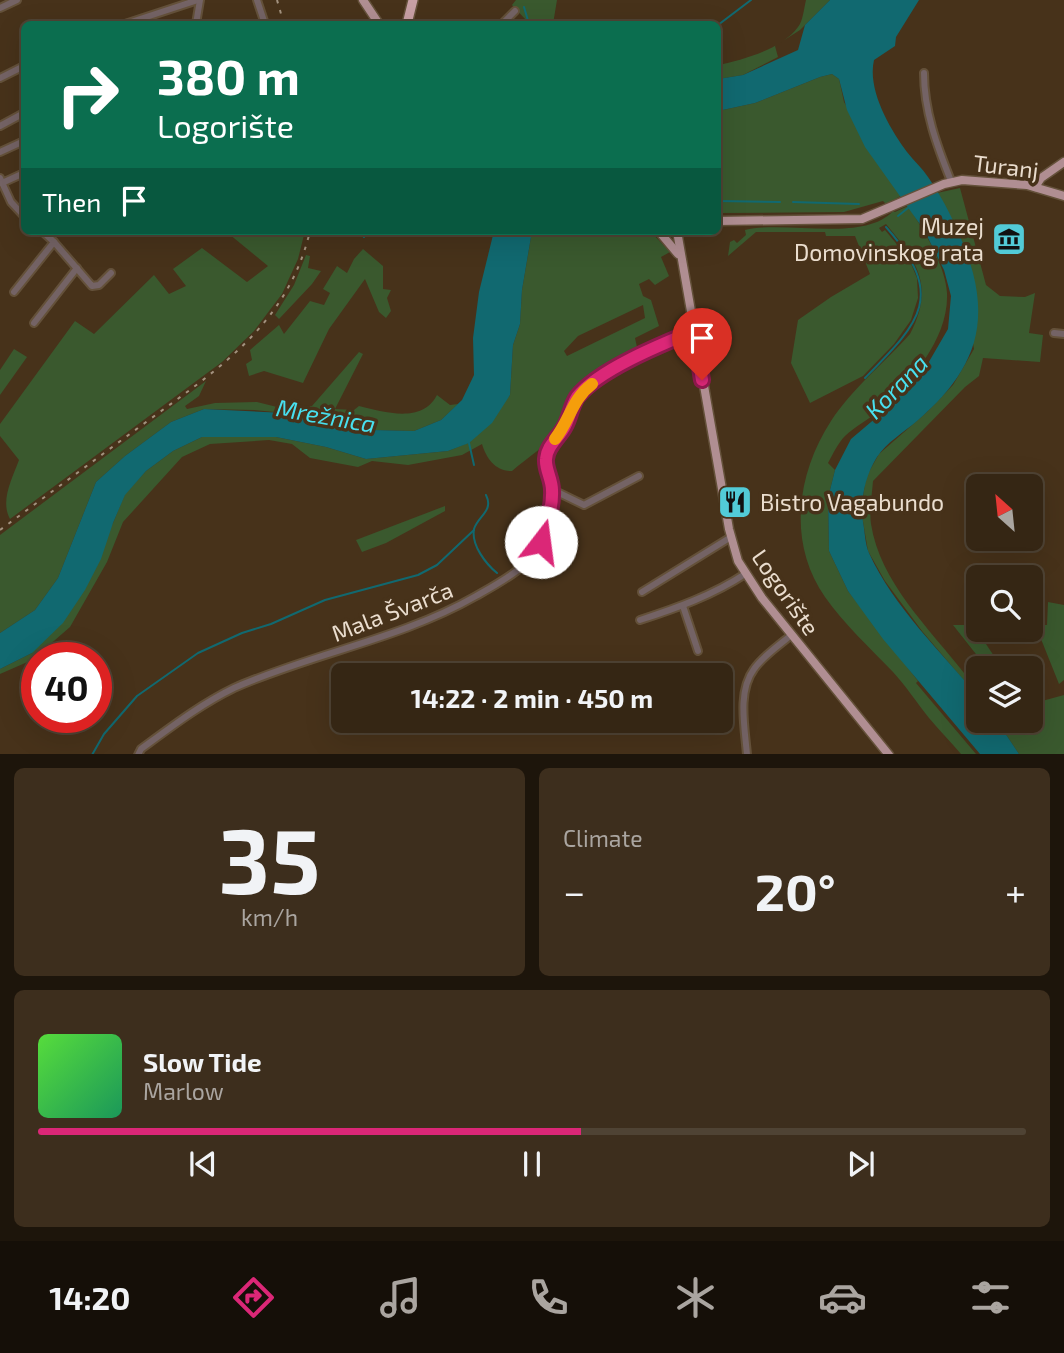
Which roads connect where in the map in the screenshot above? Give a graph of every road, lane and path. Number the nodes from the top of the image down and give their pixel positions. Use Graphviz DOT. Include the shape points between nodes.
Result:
graph roads {
  1 [pos="17,0"];
  2 [pos="199,0"];
  3 [pos="257,0"];
  4 [pos="363,0"];
  5 [pos="413,1"];
  6 [pos="0,8"];
  7 [pos="515,11"];
  8 [pos="134,21"];
  9 [pos="196,21"];
  10 [pos="264,21"];
  11 [pos="373,21"];
  12 [pos="410,21"];
  13 [pos="505,21"];
  14 [pos="21,68"];
  15 [pos="924,73"];
  16 [pos="0,78"];
  17 [pos="21,115"];
  18 [pos="0,126"];
  19 [pos="21,142"];
  20 [pos="0,152"];
  21 [pos="1064,162"];
  22 [pos="21,174"];
  23 [pos="1,181"];
  24 [pos="948,182"];
  25 [pos="1035,187"];
  26 [pos="1064,196"];
  27 [pos="21,213"];
  28 [pos="721,221"];
  29 [pos="46,235"];
  30 [pos="661,235"];
  31 [pos="678,235"];
  32 [pos="54,242"];
  33 [pos="681,260"];
  34 [pos="77,268"];
  35 [pos="111,273"];
  36 [pos="14,292"];
  37 [pos="34,323"];
  38 [pos="694,331"];
  39 [pos="1054,333"];
  40 [pos="1064,334"];
  41 [pos="639,476"];
  42 [pos="552,490"];
  43 [pos="731,537"];
  44 [pos="745,573"];
  45 [pos="642,592"];
  46 [pos="683,606"];
  47 [pos="640,621"];
  48 [pos="790,636"];
  49 [pos="698,651"];
  50 [pos="138,754"];
  51 [pos="747,754"];
  52 [pos="889,754"];
  1 -- 6 [label="street"];
  2 -- 8 [label="street"];
  2 -- 9 [label="street"];
  3 -- 10 [label="street"];
  4 -- 11 [label="main road"];
  5 -- 12 [label="highway"];
  7 -- 13 [label="street"];
  14 -- 16 [label="street"];
  15 -- 24 [label="street" via="928,110"];
  17 -- 18 [label="street"];
  19 -- 20 [label="street"];
  21 -- 25 [label="main road"];
  22 -- 23 [label="street"];
  23 -- 27 [label="street"];
  24 -- 25 [label="main road, Turanj" via="977,180"];
  24 -- 28 [label="main road" via="853,220"];
  25 -- 26 [label="main road, Turanj"];
  29 -- 32 [label="street"];
  30 -- 33 [label="main road, Logorište"];
  31 -- 33 [label="main road, Logorište"];
  32 -- 34 [label="street"];
  32 -- 36 [label="street"];
  33 -- 38 [label="main road, Logorište"];
  34 -- 35 [label="street" via="92,286"];
  34 -- 37 [label="street"];
  38 -- 42 [label="street, Mala Švarča" via="647,351 580,393 548,449 545,461"];
  38 -- 43 [label="main road, Logorište"];
  39 -- 40 [label="street"];
  41 -- 42 [label="street" via="584,505"];
  42 -- 50 [label="street, Mala Švarča" via="541,542 524,564 495,585 446,613 233,689 184,718"];
  43 -- 44 [label="main road, Logorište"];
  43 -- 45 [label="street"];
  44 -- 46 [label="street"];
  44 -- 48 [label="main road, Logorište"];
  46 -- 47 [label="street"];
  46 -- 49 [label="street"];
  48 -- 51 [label="street" via="747,681"];
  48 -- 52 [label="main road, Logorište"];
}
